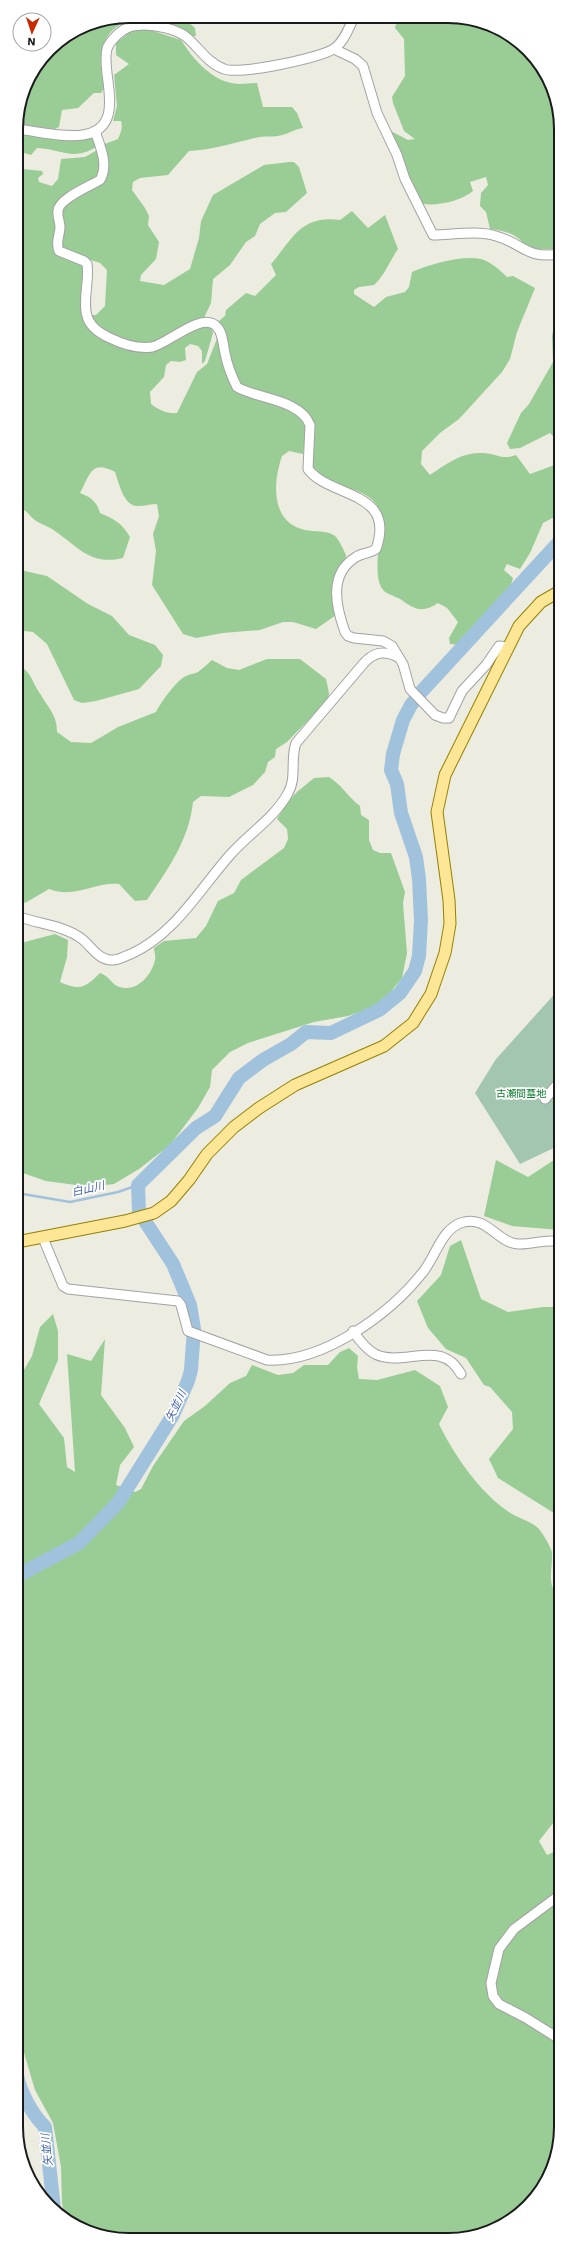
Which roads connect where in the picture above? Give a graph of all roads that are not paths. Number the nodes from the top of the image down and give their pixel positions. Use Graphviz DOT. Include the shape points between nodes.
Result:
graph roads {
  1 [pos="352,23"];
  2 [pos="334,49"];
  3 [pos="23,130"];
  4 [pos="95,131"];
  5 [pos="554,254"];
  6 [pos="554,594"];
  7 [pos="508,647"];
  8 [pos="398,657"];
  9 [pos="23,918"];
  10 [pos="554,1088"];
  11 [pos="545,1099"];
  12 [pos="43,1238"];
  13 [pos="23,1241"];
  14 [pos="554,1242"];
  15 [pos="354,1331"];
  16 [pos="461,1374"];
  17 [pos="554,1899"];
  18 [pos="554,2035"];
  1 -- 2 [label="street" via="343,40"];
  2 -- 4 [label="street" via="308,58 232,72 212,63 184,36 173,30 130,25 112,39 107,49 110,106 108,115"];
  2 -- 5 [label="street" via="363,66 377,113 405,179 433,235 495,235 527,253"];
  3 -- 4 [label="street" via="70,135 83,135"];
  4 -- 8 [label="street" via="104,155 103,175 100,180 65,200 58,211 59,251 79,258 87,264 87,316 99,333 128,345 149,348 160,345 193,325 212,323 218,327 221,334 237,387 278,401 298,411 308,420 308,469 315,477 364,500 374,510 378,523 376,549 355,558 342,572 338,582 336,602 345,632 354,638 383,641 392,646"];
  6 -- 7 [label="main road" via="529,613"];
  7 -- 8 [label="street" via="496,648 488,663 462,691 448,718 435,715 410,689 403,664"];
  7 -- 12 [label="main road" via="441,787 437,817 450,924 440,969 426,1004 413,1023 395,1039 374,1051 294,1085 234,1127 207,1154 171,1201 154,1213"];
  8 -- 9 [label="street" via="382,652 373,655 364,663 296,743 292,783 280,804 231,854 192,903 156,940 124,957 108,960 97,954 82,938"];
  10 -- 11 [label="street"];
  12 -- 13 [label="main road"];
  12 -- 15 [label="street" via="63,1286 68,1289 178,1301 188,1331 267,1360 304,1355 328,1347"];
  14 -- 15 [label="street" via="513,1244 479,1222 466,1221 456,1225 448,1232 424,1271 408,1289 383,1312"];
  15 -- 16 [label="street" via="359,1340 375,1354 447,1358 455,1364"];
  17 -- 18 [label="street" via="514,1929 499,1950 491,1983 493,1996 499,2004"];
}
